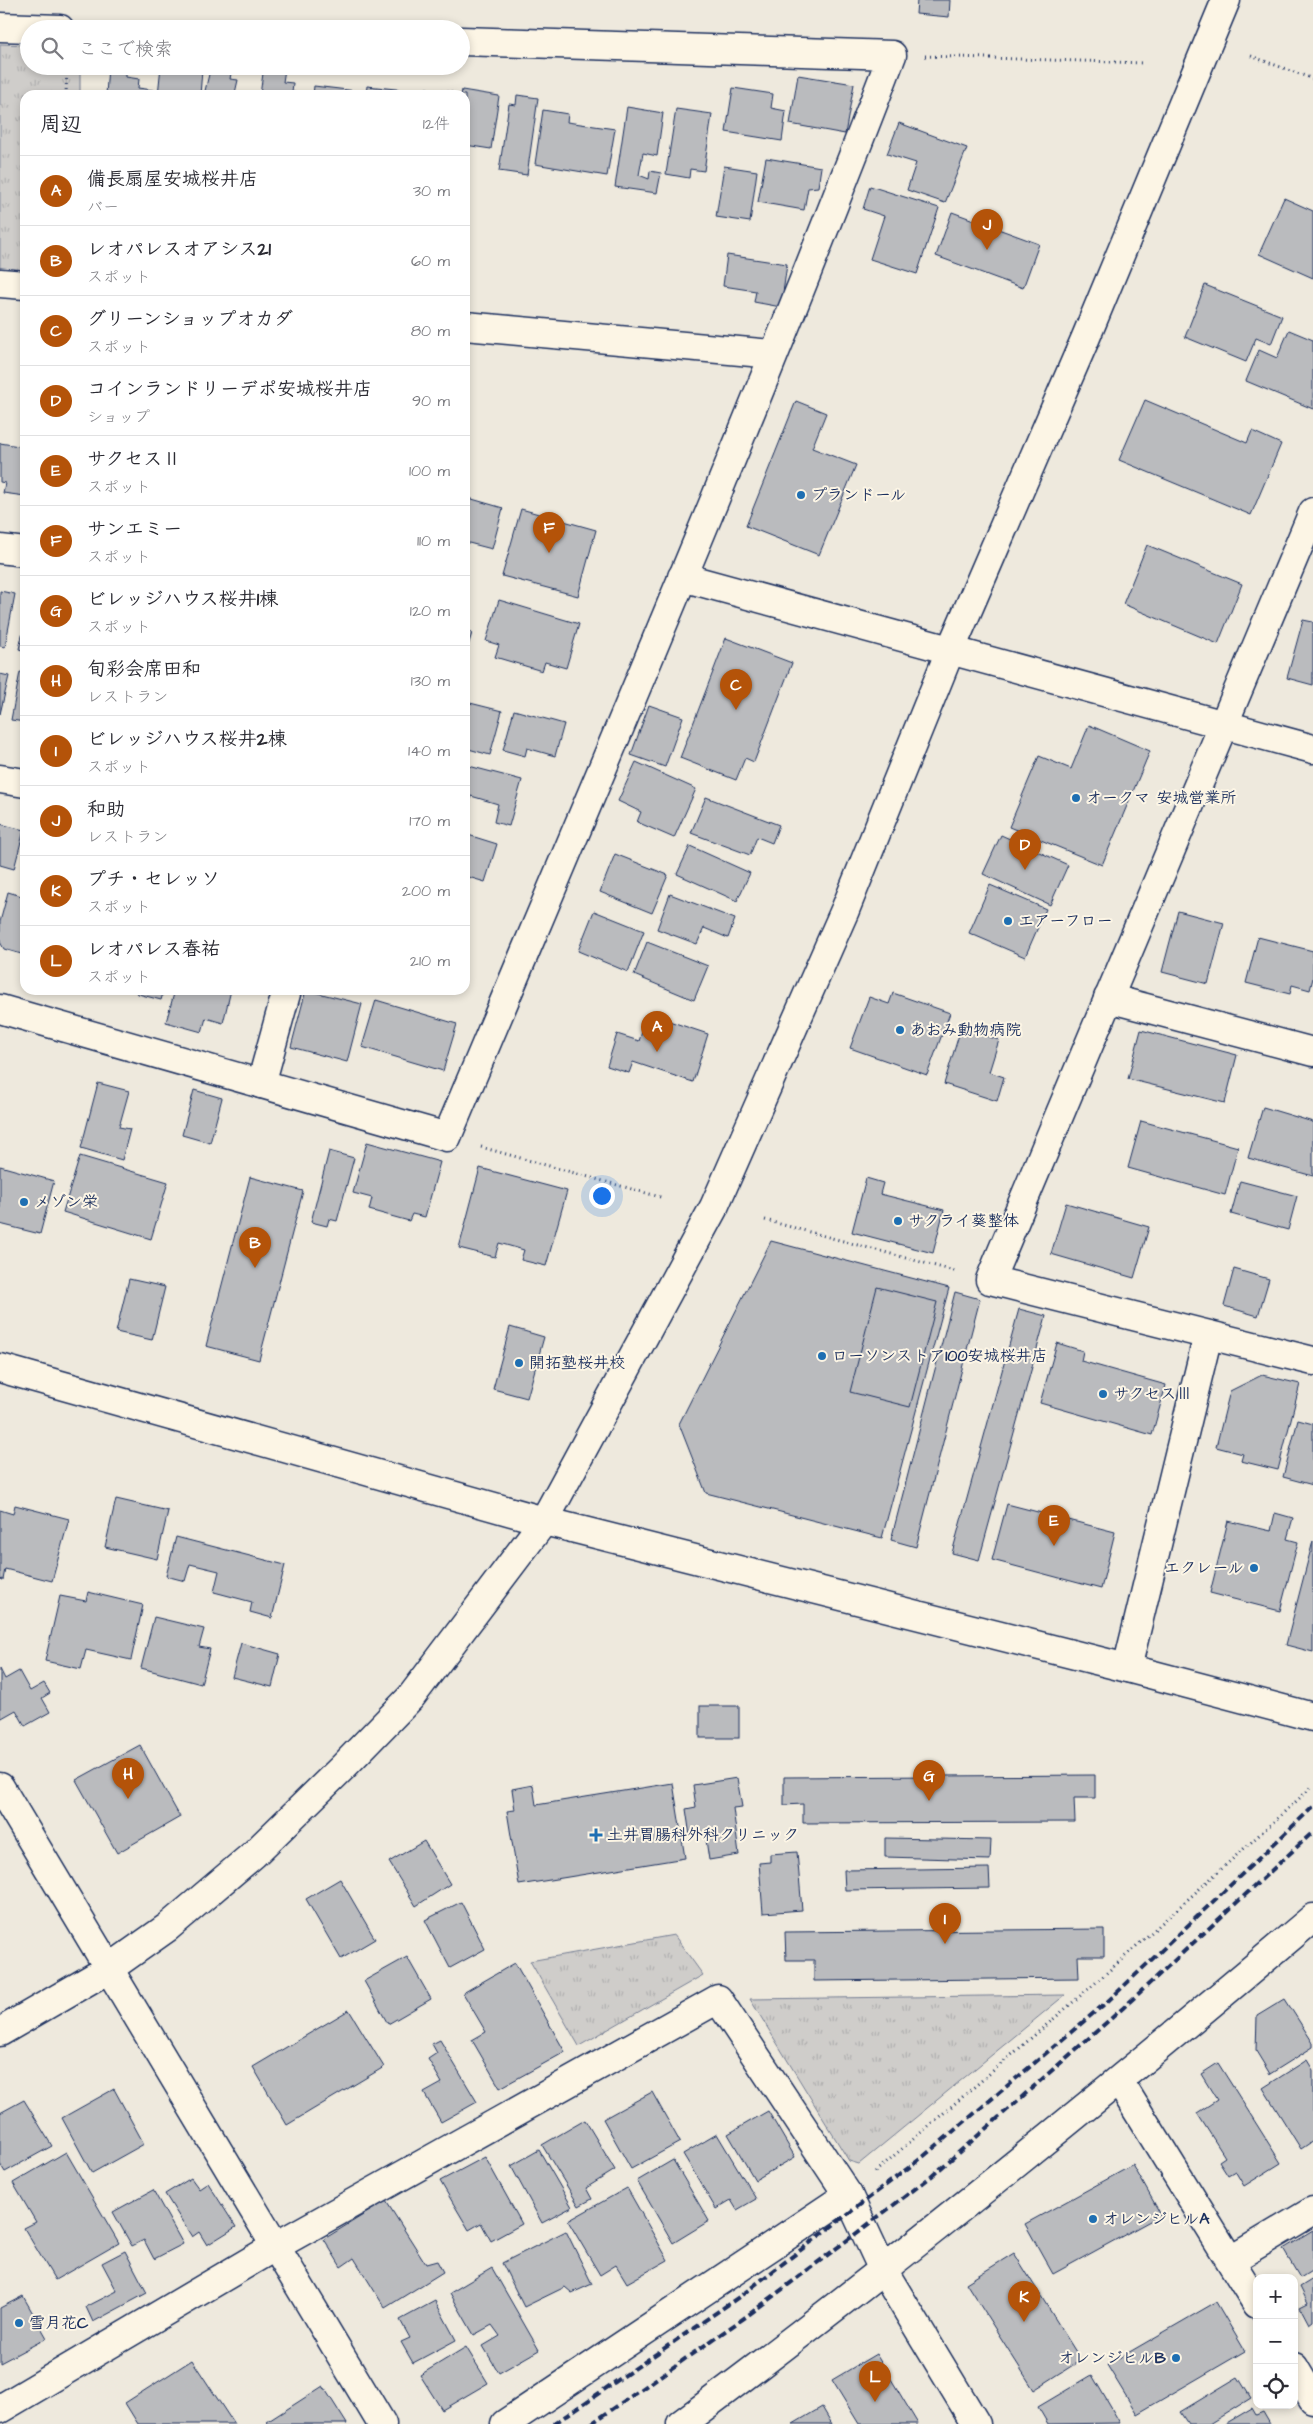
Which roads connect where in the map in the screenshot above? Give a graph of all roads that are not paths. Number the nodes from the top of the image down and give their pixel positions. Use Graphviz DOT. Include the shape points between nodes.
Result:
graph roads {
  1 [pos="1226,0"];
  2 [pos="0,27"];
  3 [pos="20,28"];
  4 [pos="470,41"];
  5 [pos="0,283"];
  6 [pos="20,285"];
  7 [pos="470,326"];
  8 [pos="773,354"];
  9 [pos="1313,512"];
  10 [pos="0,549"];
  11 [pos="20,551"];
  12 [pos="682,577"];
  13 [pos="950,651"];
  14 [pos="1224,724"];
  15 [pos="1313,749"];
  16 [pos="0,779"];
  17 [pos="20,782"];
  18 [pos="286,995"];
  19 [pos="1108,998"];
  20 [pos="0,1009"];
  21 [pos="1313,1052"];
  22 [pos="261,1084"];
  23 [pos="1208,1334"];
  24 [pos="1313,1361"];
  25 [pos="0,1368"];
  26 [pos="544,1521"];
  27 [pos="1127,1668"];
  28 [pos="1313,1717"];
  29 [pos="0,1787"];
  30 [pos="1313,1918"];
  31 [pos="110,1968"];
  32 [pos="0,2032"];
  33 [pos="1120,2081"];
  34 [pos="848,2195"];
  35 [pos="1313,2211"];
  36 [pos="276,2246"];
  37 [pos="1231,2260"];
  38 [pos="884,2270"];
  39 [pos="1253,2297"];
  40 [pos="1298,2374"];
  41 [pos="1313,2399"];
  42 [pos="0,2409"];
  43 [pos="382,2424"];
  44 [pos="505,2424"];
  45 [pos="681,2424"];
  46 [pos="976,2424"];
  1 -- 13 [label="street" via="1086,337"];
  2 -- 3 [label="street"];
  4 -- 8 [label="street" via="892,55"];
  5 -- 6 [label="street"];
  7 -- 8 [label="street"];
  8 -- 12 [label="street"];
  9 -- 14 [label="street"];
  10 -- 11 [label="street"];
  12 -- 13 [label="street"];
  12 -- 22 [label="street" via="447,1138"];
  13 -- 14 [label="street"];
  13 -- 26 [label="street" via="845,910 714,1207"];
  14 -- 15 [label="street"];
  14 -- 19 [label="street"];
  16 -- 17 [label="street"];
  18 -- 22 [label="street"];
  19 -- 21 [label="street"];
  19 -- 23 [label="street" via="990,1280"];
  20 -- 22 [label="street"];
  23 -- 24 [label="street"];
  23 -- 27 [label="street"];
  25 -- 26 [label="street"];
  26 -- 27 [label="street"];
  26 -- 31 [label="street" via="411,1697 254,1854 168,1927"];
  27 -- 28 [label="street"];
  29 -- 31 [label="street"];
  30 -- 33 [label="street"];
  31 -- 32 [label="street"];
  31 -- 36 [label="street"];
  33 -- 37 [label="street"];
  33 -- 38 [label="street"];
  34 -- 36 [label="street" via="718,1998"];
  34 -- 38 [label="street"];
  34 -- 44 [label="street"];
  35 -- 37 [label="street"];
  36 -- 42 [label="street"];
  36 -- 43 [label="street"];
  37 -- 39 [label="street"];
  38 -- 45 [label="street"];
  38 -- 46 [label="street"];
  40 -- 41 [label="street"];
}
